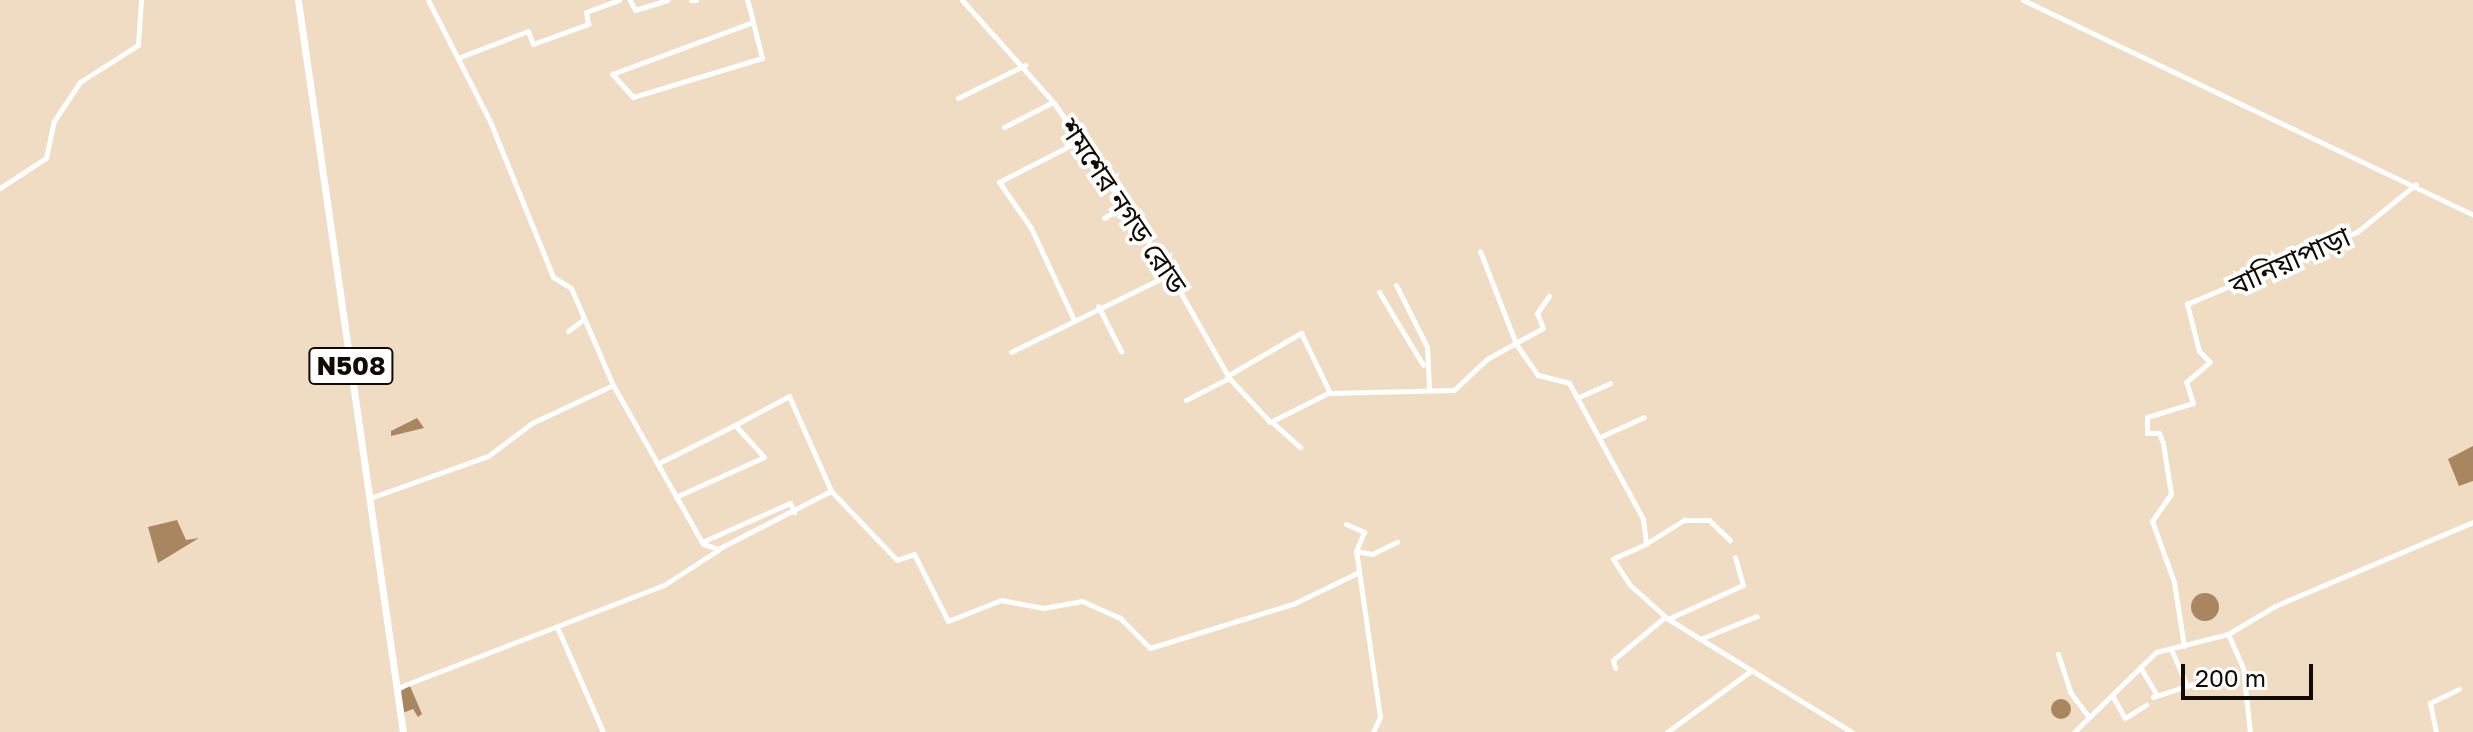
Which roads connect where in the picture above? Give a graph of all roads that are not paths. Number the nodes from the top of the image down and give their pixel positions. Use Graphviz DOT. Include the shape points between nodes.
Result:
graph roads {
  1 [pos="141,0"];
  2 [pos="298,0"];
  3 [pos="428,0"];
  4 [pos="619,0"];
  5 [pos="630,0"];
  6 [pos="668,0"];
  7 [pos="747,0"];
  8 [pos="962,0"];
  9 [pos="2023,0"];
  10 [pos="753,22"];
  11 [pos="458,58"];
  12 [pos="1025,65"];
  13 [pos="958,98"];
  14 [pos="1053,102"];
  15 [pos="1004,127"];
  16 [pos="1079,141"];
  17 [pos="2416,184"];
  18 [pos="0,188"];
  19 [pos="1124,206"];
  20 [pos="2473,215"];
  21 [pos="1104,218"];
  22 [pos="1480,251"];
  23 [pos="1170,274"];
  24 [pos="1396,285"];
  25 [pos="1379,292"];
  26 [pos="1549,296"];
  27 [pos="1098,306"];
  28 [pos="1073,318"];
  29 [pos="584,319"];
  30 [pos="568,331"];
  31 [pos="1516,344"];
  32 [pos="1121,351"];
  33 [pos="1011,352"];
  34 [pos="1423,365"];
  35 [pos="1228,377"];
  36 [pos="1610,383"];
  37 [pos="613,385"];
  38 [pos="1429,388"];
  39 [pos="1330,393"];
  40 [pos="1579,397"];
  41 [pos="1186,400"];
  42 [pos="1644,417"];
  43 [pos="1271,422"];
  44 [pos="735,425"];
  45 [pos="1600,437"];
  46 [pos="1300,447"];
  47 [pos="659,463"];
  48 [pos="831,491"];
  49 [pos="676,497"];
  50 [pos="370,498"];
  51 [pos="794,512"];
  52 [pos="2473,522"];
  53 [pos="1346,524"];
  54 [pos="1730,540"];
  55 [pos="702,542"];
  56 [pos="1397,542"];
  57 [pos="1646,544"];
  58 [pos="718,549"];
  59 [pos="1356,551"];
  60 [pos="1735,557"];
  61 [pos="1357,573"];
  62 [pos="1757,616"];
  63 [pos="1667,618"];
  64 [pos="557,627"];
  65 [pos="2228,634"];
  66 [pos="1700,639"];
  67 [pos="2184,646"];
  68 [pos="2171,649"];
  69 [pos="2058,654"];
  70 [pos="2140,667"];
  71 [pos="1615,668"];
  72 [pos="1752,670"];
  73 [pos="2214,676"];
  74 [pos="2187,686"];
  75 [pos="397,688"];
  76 [pos="2459,689"];
  77 [pos="2112,695"];
  78 [pos="2146,705"];
  79 [pos="2089,717"];
  80 [pos="403,732"];
  81 [pos="603,732"];
  82 [pos="1373,732"];
  83 [pos="1667,732"];
  84 [pos="1852,732"];
  85 [pos="2074,732"];
  86 [pos="2250,732"];
  87 [pos="2436,732"];
  1 -- 18 [label="street" via="138,45 80,82 54,121 46,158"];
  2 -- 50 [label="highway, N508"];
  3 -- 11 [label="street"];
  4 -- 11 [label="street" via="586,12 588,24 533,44 528,31"];
  5 -- 6 [label="street" via="635,10"];
  7 -- 10 [label="street"];
  8 -- 12 [label="street, শমশের নগড় রোড"];
  9 -- 17 [label="street"];
  10 -- 10 [label="street" via="731,34 612,74 633,97 734,70 762,58"];
  11 -- 29 [label="street" via="553,277 571,288"];
  12 -- 13 [label="street"];
  12 -- 14 [label="street, শমশের নগড় রোড"];
  14 -- 15 [label="street"];
  14 -- 16 [label="street, শমশের নগড় রোড"];
  16 -- 19 [label="street, শমশের নগড় রোড"];
  16 -- 28 [label="street" via="999,182 1031,228"];
  17 -- 20 [label="street"];
  17 -- 67 [label="street, বানিয়াপাড়া" via="2357,232 2187,304 2199,351 2210,362 2186,382 2193,403 2147,417 2147,433 2159,433 2163,443 2171,494 2152,521 2174,582"];
  19 -- 21 [label="street"];
  19 -- 23 [label="street, শমশের নগড় রোড"];
  22 -- 31 [label="street"];
  23 -- 27 [label="street"];
  23 -- 35 [label="street, শমশের নগড় রোড"];
  24 -- 34 [label="street" via="1427,347"];
  25 -- 34 [label="street"];
  26 -- 31 [label="street" via="1537,313 1543,328"];
  27 -- 28 [label="street"];
  27 -- 32 [label="street"];
  28 -- 33 [label="street"];
  29 -- 30 [label="street"];
  29 -- 37 [label="street"];
  31 -- 38 [label="street" via="1454,390"];
  31 -- 40 [label="street" via="1538,375 1569,383"];
  34 -- 38 [label="street"];
  35 -- 39 [label="street" via="1301,333"];
  35 -- 41 [label="street"];
  35 -- 43 [label="street, শমশের নগড় রোড"];
  36 -- 40 [label="street"];
  37 -- 47 [label="street"];
  37 -- 50 [label="street" via="532,423 488,456"];
  38 -- 39 [label="street"];
  39 -- 43 [label="street"];
  40 -- 45 [label="street"];
  42 -- 45 [label="street"];
  43 -- 46 [label="street, শমশের নগড় রোড"];
  44 -- 47 [label="street"];
  44 -- 48 [label="street" via="789,396"];
  44 -- 49 [label="street" via="764,457"];
  45 -- 57 [label="street" via="1643,519"];
  47 -- 49 [label="street"];
  48 -- 51 [label="street"];
  48 -- 61 [label="street" via="897,560 914,554 924,565 948,621 1001,600 1043,608 1082,601 1120,618 1150,648 1295,603"];
  49 -- 55 [label="street"];
  50 -- 75 [label="highway, N508"];
  51 -- 55 [label="street" via="790,503"];
  51 -- 58 [label="street"];
  52 -- 65 [label="street" via="2275,606"];
  53 -- 59 [label="street" via="1364,532"];
  54 -- 57 [label="street" via="1709,520 1684,520"];
  55 -- 58 [label="street"];
  56 -- 59 [label="street" via="1372,554"];
  57 -- 63 [label="street" via="1613,559"];
  58 -- 64 [label="street" via="621,603"];
  59 -- 61 [label="street"];
  60 -- 63 [label="street" via="1743,585"];
  61 -- 82 [label="street" via="1380,717"];
  62 -- 66 [label="street"];
  63 -- 66 [label="street"];
  63 -- 71 [label="street" via="1613,660"];
  64 -- 75 [label="street"];
  64 -- 81 [label="street"];
  65 -- 67 [label="street"];
  65 -- 86 [label="street" via="2243,668"];
  66 -- 72 [label="street"];
  67 -- 68 [label="street"];
  68 -- 70 [label="street"];
  68 -- 74 [label="street"];
  69 -- 79 [label="street" via="2070,692"];
  70 -- 74 [label="street" via="2154,696"];
  70 -- 77 [label="street"];
  72 -- 83 [label="street"];
  72 -- 84 [label="street"];
  73 -- 74 [label="street"];
  75 -- 80 [label="highway, N508"];
  76 -- 87 [label="street" via="2430,703"];
  77 -- 78 [label="street" via="2125,718"];
  77 -- 79 [label="street"];
  79 -- 85 [label="street"];
}
